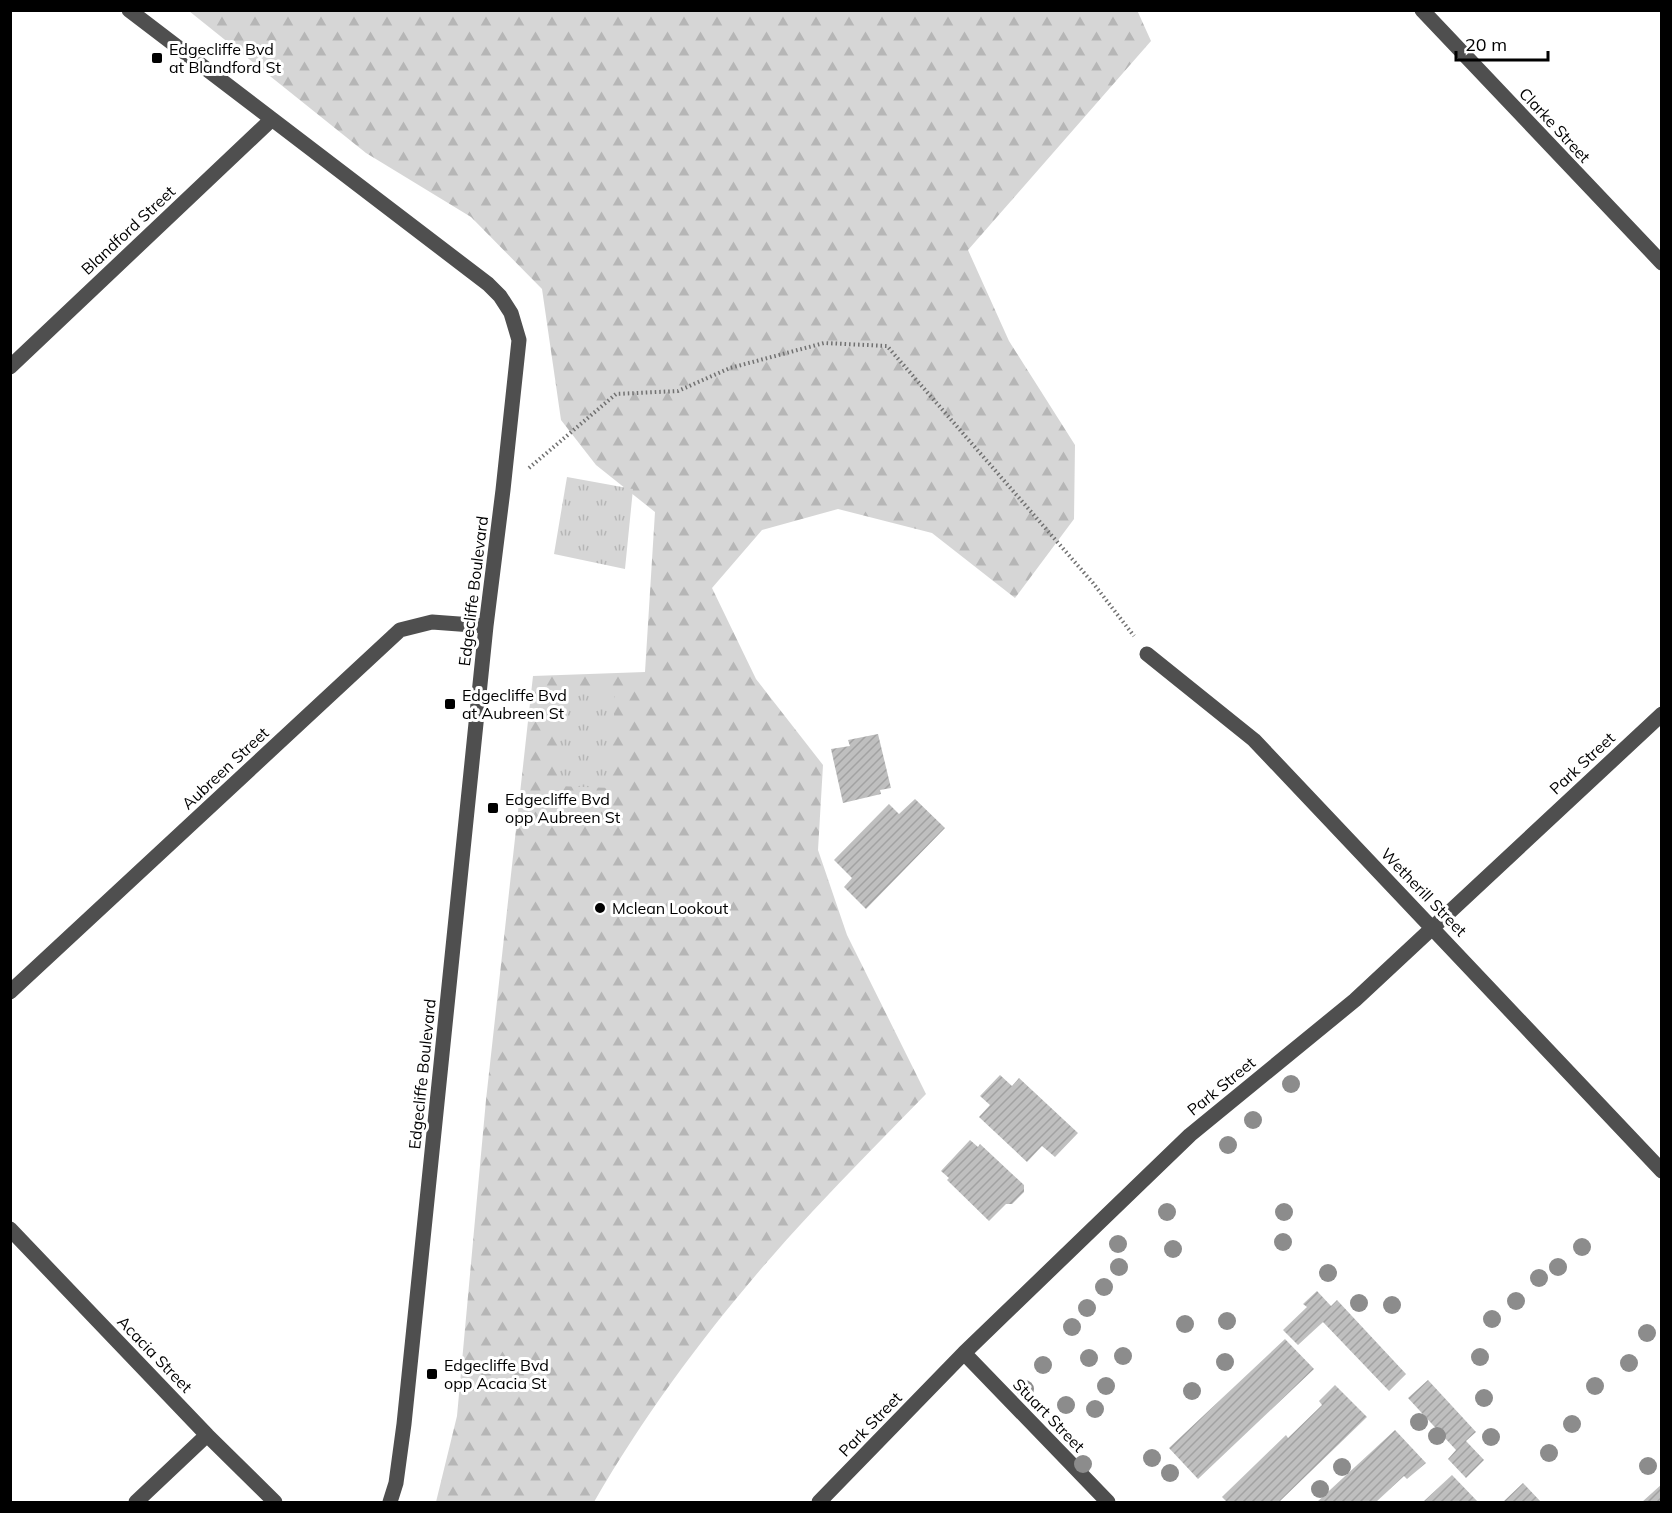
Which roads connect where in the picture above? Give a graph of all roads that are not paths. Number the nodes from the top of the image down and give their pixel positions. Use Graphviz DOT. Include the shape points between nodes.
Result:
graph roads {
  1 [pos="129,10"];
  2 [pos="1422,10"];
  3 [pos="270,120"];
  4 [pos="1662,263"];
  5 [pos="10,367"];
  6 [pos="486,626"];
  7 [pos="1147,654"];
  8 [pos="1662,714"];
  9 [pos="1433,927"];
  10 [pos="10,992"];
  11 [pos="1662,1171"];
  12 [pos="10,1228"];
  13 [pos="964,1353"];
  14 [pos="207,1435"];
  15 [pos="136,1503"];
  16 [pos="275,1503"];
  17 [pos="390,1503"];
  18 [pos="819,1503"];
  19 [pos="1108,1503"];
  1 -- 3 [label="street, Edgecliffe Boulevard"];
  2 -- 4 [label="street, Clarke Street"];
  3 -- 5 [label="street, Blandford Street"];
  3 -- 6 [label="street, Edgecliffe Boulevard" via="469,269 500,296 511,313 519,340"];
  6 -- 10 [label="street, Aubreen Street" via="432,622 400,630"];
  6 -- 17 [label="street, Edgecliffe Boulevard" via="404,1424"];
  7 -- 9 [label="street, Wetherill Street" via="1254,740"];
  8 -- 9 [label="street, Park Street"];
  9 -- 11 [label="street, Wetherill Street"];
  9 -- 13 [label="street, Park Street" via="1354,1000 1190,1135"];
  12 -- 14 [label="street, Acacia Street"];
  13 -- 18 [label="street, Park Street"];
  13 -- 19 [label="street, Stuart Street"];
  14 -- 15 [label="street"];
  14 -- 16 [label="street, Acacia Street"];
}
